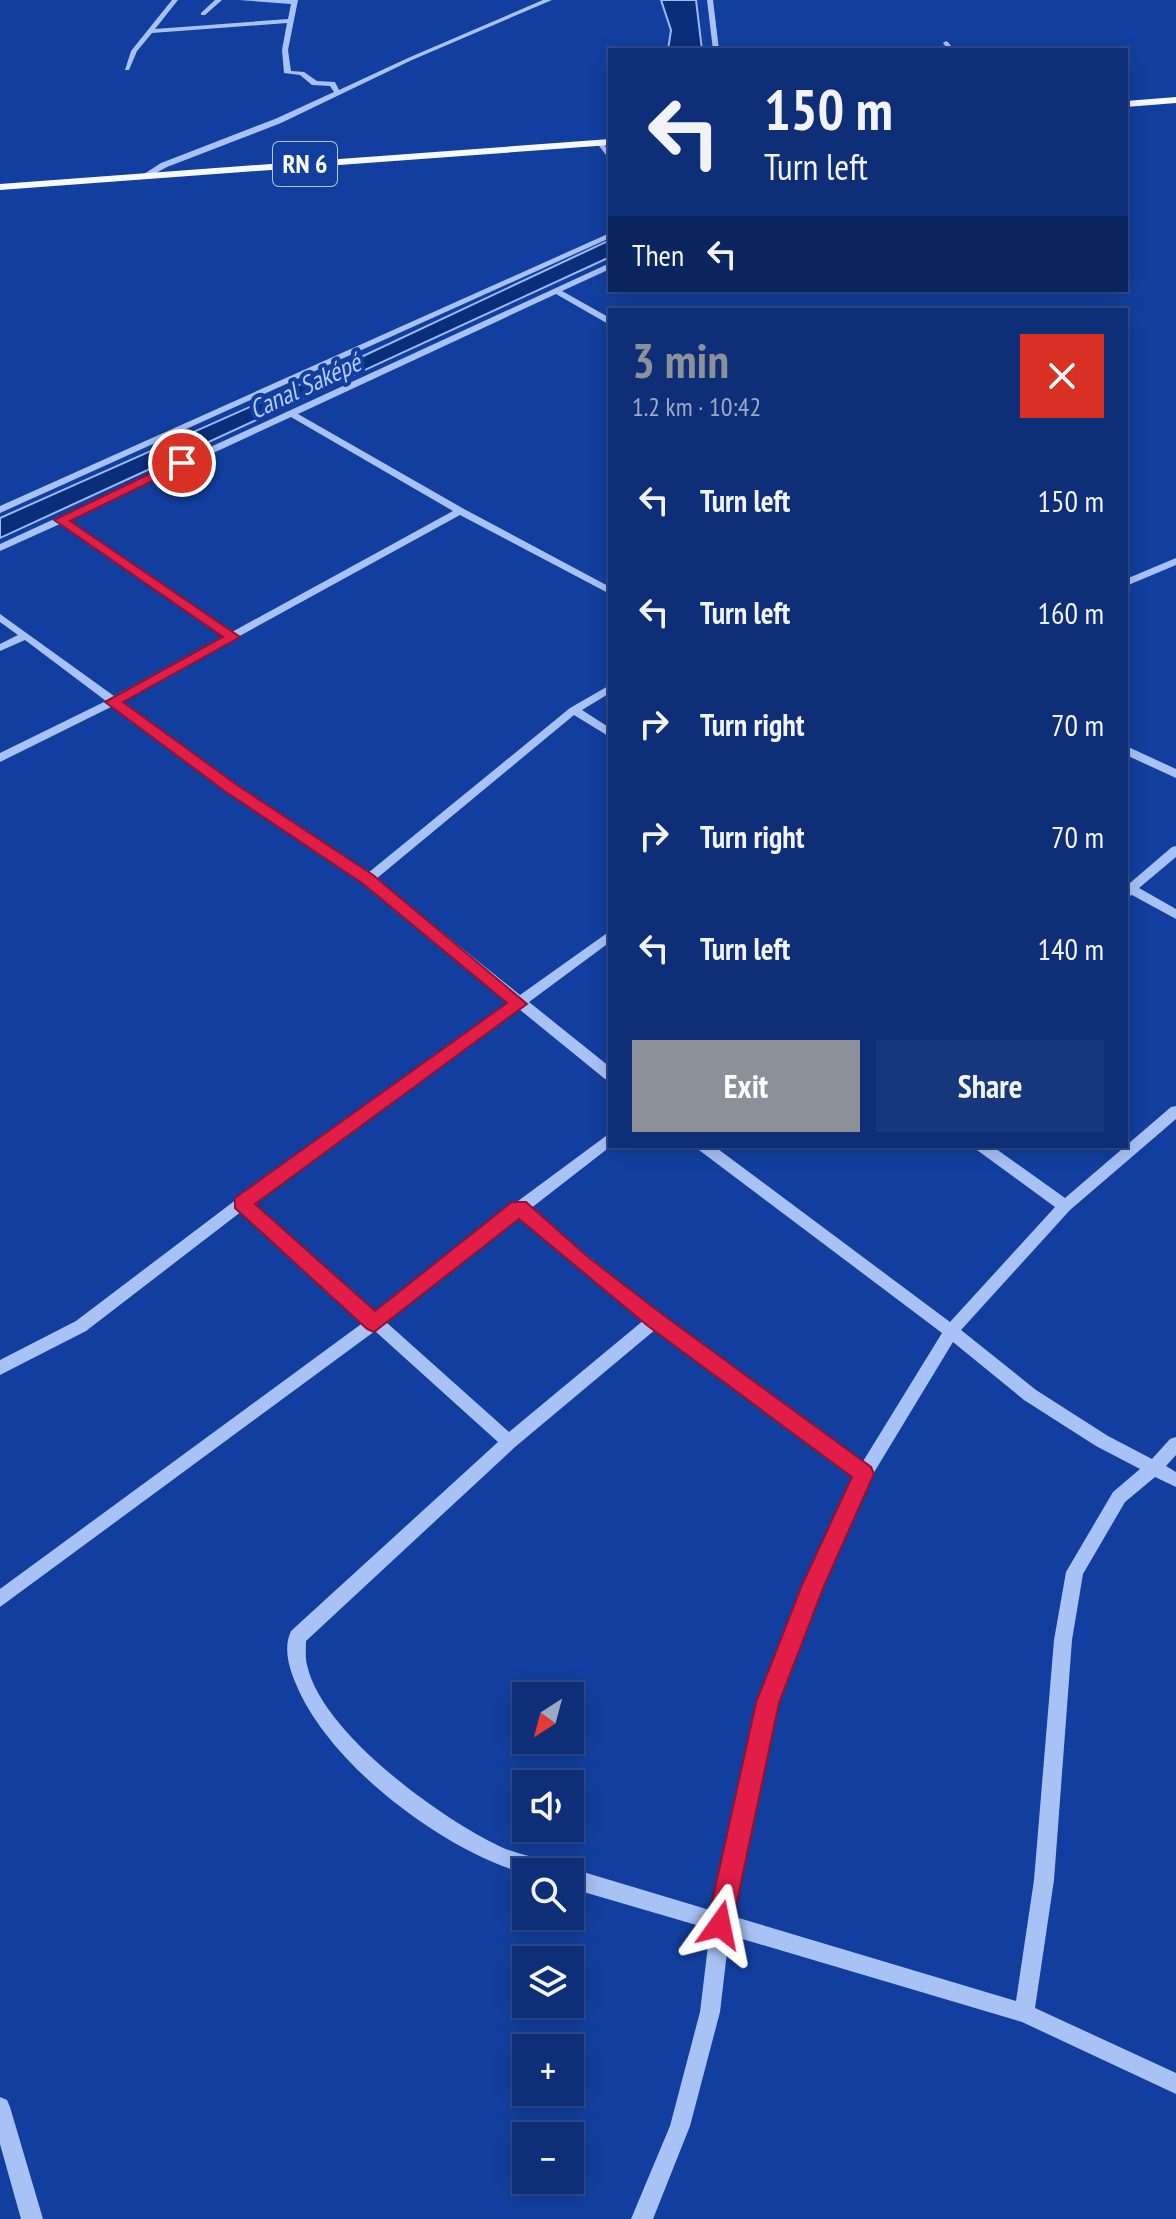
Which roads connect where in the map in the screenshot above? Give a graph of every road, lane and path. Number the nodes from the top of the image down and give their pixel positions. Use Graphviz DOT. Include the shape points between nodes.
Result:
graph roads {
  1 [pos="175,0"];
  2 [pos="219,0"];
  3 [pos="242,0"];
  4 [pos="549,0"];
  5 [pos="710,0"];
  6 [pos="294,1"];
  7 [pos="203,14"];
  8 [pos="290,21"];
  9 [pos="151,31"];
  10 [pos="716,48"];
  11 [pos="127,69"];
  12 [pos="338,93"];
  13 [pos="1176,100"];
  14 [pos="1128,104"];
  15 [pos="605,142"];
  16 [pos="147,176"];
  17 [pos="0,187"];
  18 [pos="608,236"];
  19 [pos="608,267"];
  20 [pos="556,291"];
  21 [pos="608,321"];
  22 [pos="292,414"];
  23 [pos="0,510"];
  24 [pos="460,511"];
  25 [pos="61,520"];
  26 [pos="0,548"];
  27 [pos="1176,561"];
  28 [pos="1128,582"];
  29 [pos="608,590"];
  30 [pos="0,617"];
  31 [pos="25,636"];
  32 [pos="233,637"];
  33 [pos="0,648"];
  34 [pos="608,689"];
  35 [pos="112,702"];
  36 [pos="574,710"];
  37 [pos="608,732"];
  38 [pos="1128,751"];
  39 [pos="0,758"];
  40 [pos="1176,774"];
  41 [pos="1176,850"];
  42 [pos="368,879"];
  43 [pos="1128,888"];
  44 [pos="1128,890"];
  45 [pos="1176,915"];
  46 [pos="608,937"];
  47 [pos="519,1004"];
  48 [pos="608,1073"];
  49 [pos="1176,1111"];
  50 [pos="608,1141"];
  51 [pos="707,1148"];
  52 [pos="985,1148"];
  53 [pos="242,1203"];
  54 [pos="1065,1206"];
  55 [pos="519,1208"];
  56 [pos="655,1320"];
  57 [pos="374,1323"];
  58 [pos="951,1331"];
  59 [pos="0,1368"];
  60 [pos="509,1442"];
  61 [pos="1176,1444"];
  62 [pos="1154,1468"];
  63 [pos="864,1474"];
  64 [pos="1176,1480"];
  65 [pos="0,1599"];
  66 [pos="512,1860"];
  67 [pos="584,1882"];
  68 [pos="720,1925"];
  69 [pos="1024,2013"];
  70 [pos="1176,2084"];
  71 [pos="0,2107"];
  72 [pos="646,2218"];
  73 [pos="32,2219"];
  1 -- 9 [label="street"];
  2 -- 7 [label="street"];
  3 -- 6 [label="street"];
  4 -- 12 [label="street"];
  5 -- 10 [label="street"];
  6 -- 8 [label="street"];
  8 -- 9 [label="street"];
  8 -- 12 [label="street" via="288,73 332,84"];
  9 -- 11 [label="street"];
  12 -- 16 [label="street"];
  13 -- 14 [label="main road"];
  15 -- 16 [label="main road, RN 6"];
  16 -- 17 [label="main road, RN 6"];
  18 -- 23 [label="street"];
  19 -- 20 [label="street"];
  20 -- 21 [label="street"];
  20 -- 22 [label="street"];
  22 -- 24 [label="street"];
  22 -- 25 [label="street"];
  24 -- 29 [label="street"];
  24 -- 32 [label="street"];
  25 -- 26 [label="street"];
  25 -- 32 [label="street"];
  27 -- 28 [label="street"];
  30 -- 31 [label="street"];
  31 -- 33 [label="street"];
  31 -- 35 [label="street"];
  32 -- 35 [label="street"];
  34 -- 36 [label="street"];
  35 -- 39 [label="street"];
  35 -- 42 [label="street"];
  36 -- 37 [label="street"];
  36 -- 42 [label="street"];
  38 -- 40 [label="street"];
  41 -- 43 [label="street"];
  42 -- 47 [label="street"];
  44 -- 45 [label="street"];
  46 -- 47 [label="street"];
  47 -- 48 [label="street"];
  47 -- 53 [label="street"];
  49 -- 54 [label="street"];
  50 -- 55 [label="street"];
  51 -- 58 [label="street"];
  52 -- 54 [label="street"];
  53 -- 57 [label="street"];
  53 -- 59 [label="street" via="81,1326"];
  54 -- 58 [label="street"];
  55 -- 56 [label="street"];
  55 -- 57 [label="street"];
  56 -- 60 [label="street"];
  56 -- 63 [label="street"];
  57 -- 60 [label="street"];
  57 -- 65 [label="street"];
  58 -- 62 [label="street" via="1030,1395"];
  58 -- 63 [label="street"];
  60 -- 66 [label="street" via="297,1637 298,1666 311,1696 355,1755 427,1817"];
  61 -- 62 [label="street"];
  62 -- 64 [label="street"];
  62 -- 69 [label="street" via="1119,1497 1075,1572 1063,1640 1044,1880"];
  63 -- 68 [label="street" via="767,1703"];
  67 -- 68 [label="street"];
  68 -- 69 [label="street"];
  68 -- 72 [label="street" via="710,2012 680,2126"];
  69 -- 70 [label="street"];
  71 -- 73 [label="street"];
}
